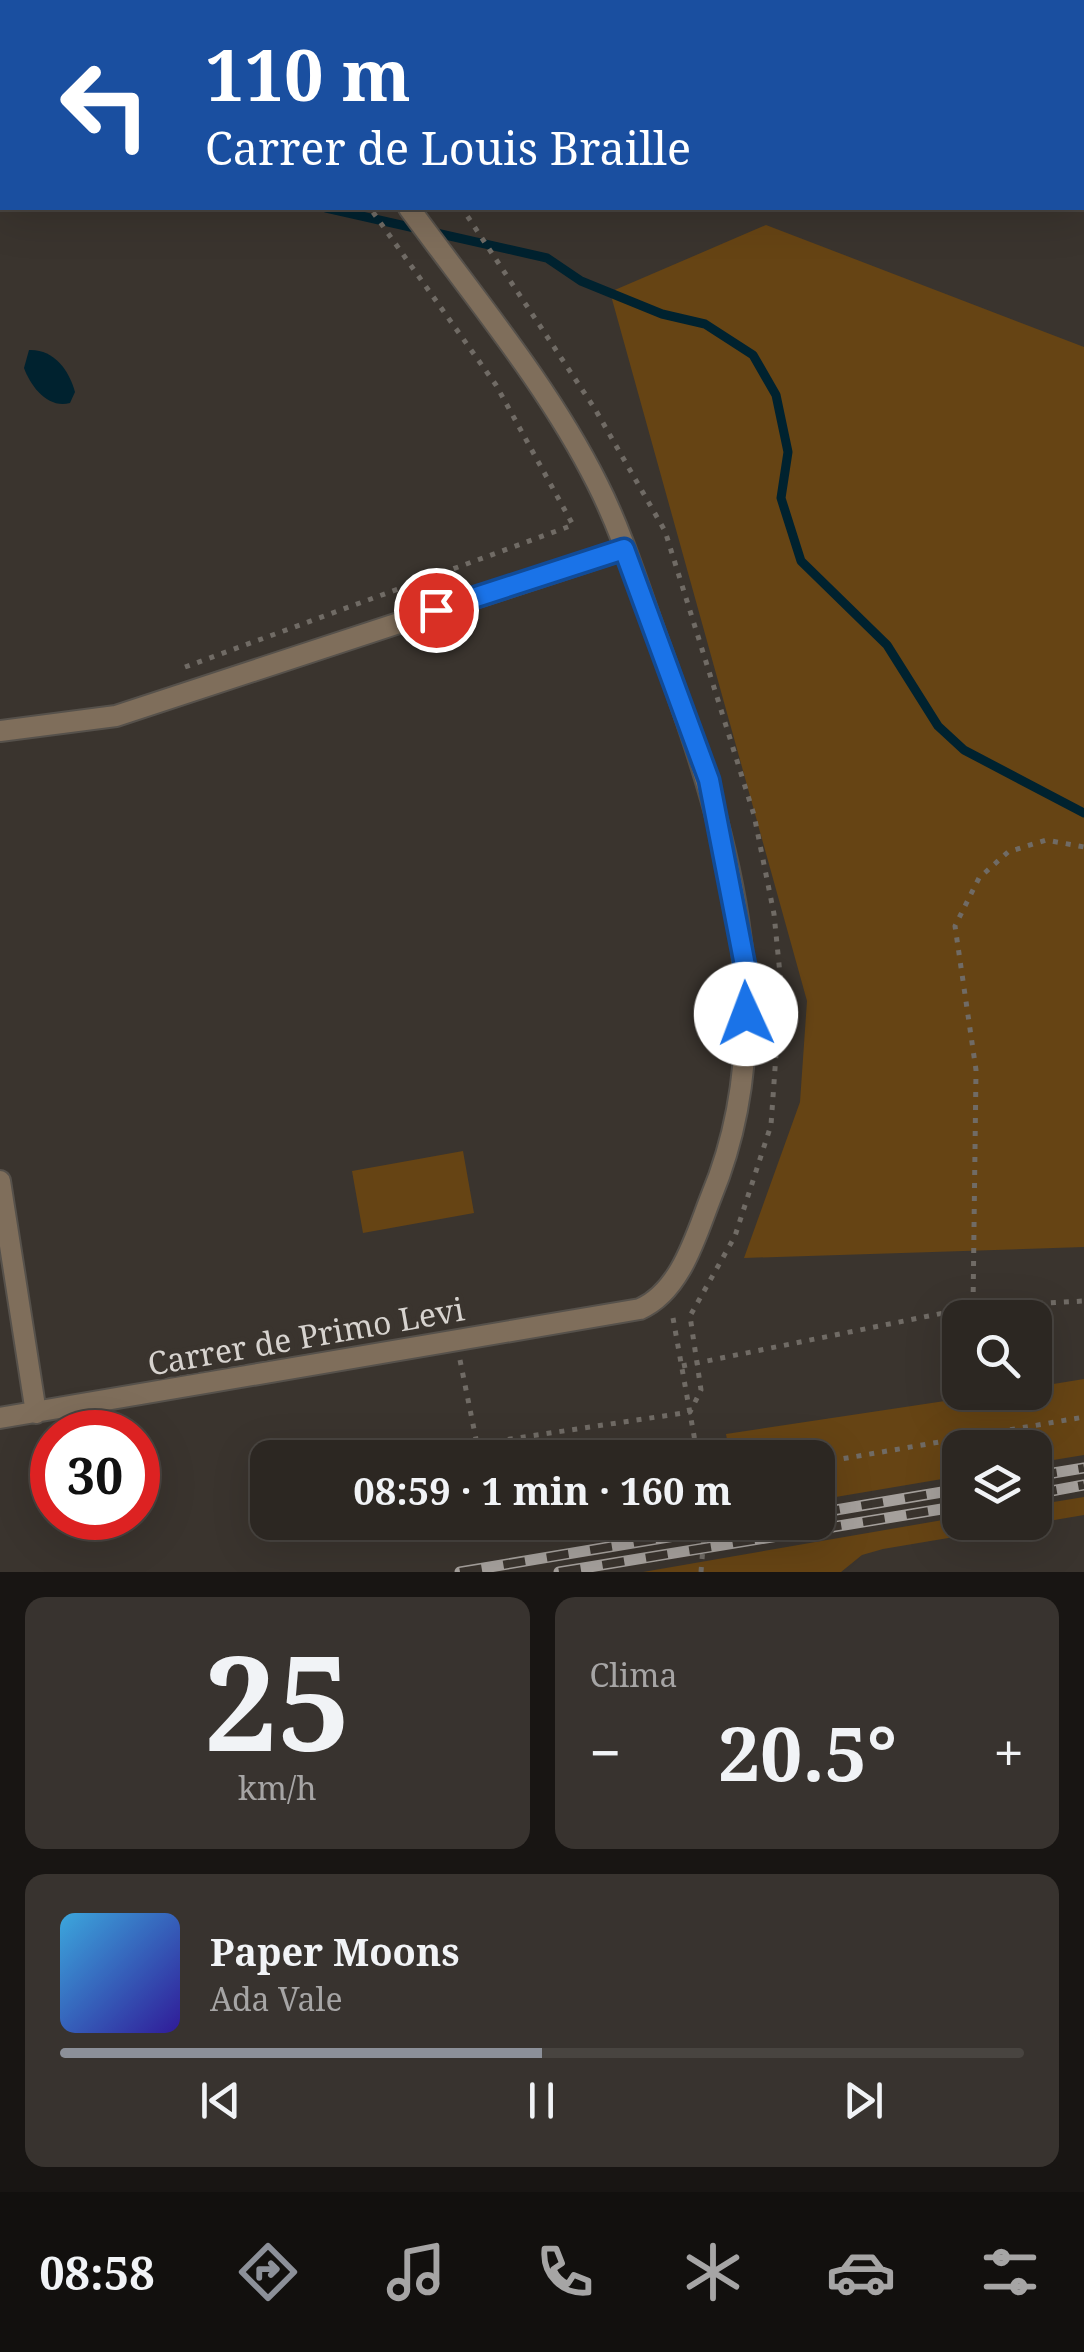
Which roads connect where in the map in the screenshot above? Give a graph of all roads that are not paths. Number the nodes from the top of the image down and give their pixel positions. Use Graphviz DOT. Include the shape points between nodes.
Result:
graph roads {
  1 [pos="410,210"];
  2 [pos="624,549"];
  3 [pos="0,730"];
  4 [pos="0,1181"];
  5 [pos="36,1410"];
  6 [pos="54,1410"];
  7 [pos="30,1414"];
  8 [pos="0,1418"];
  1 -- 2 [label="street" via="597,482"];
  2 -- 3 [label="street" via="116,716"];
  2 -- 6 [label="street, Carrer de Primo Levi" via="709,780 748,981 737,1118 714,1191 667,1288 648,1305 622,1314"];
  4 -- 5 [label="street"];
  7 -- 8 [label="street, Carrer de Primo Levi"];
}
